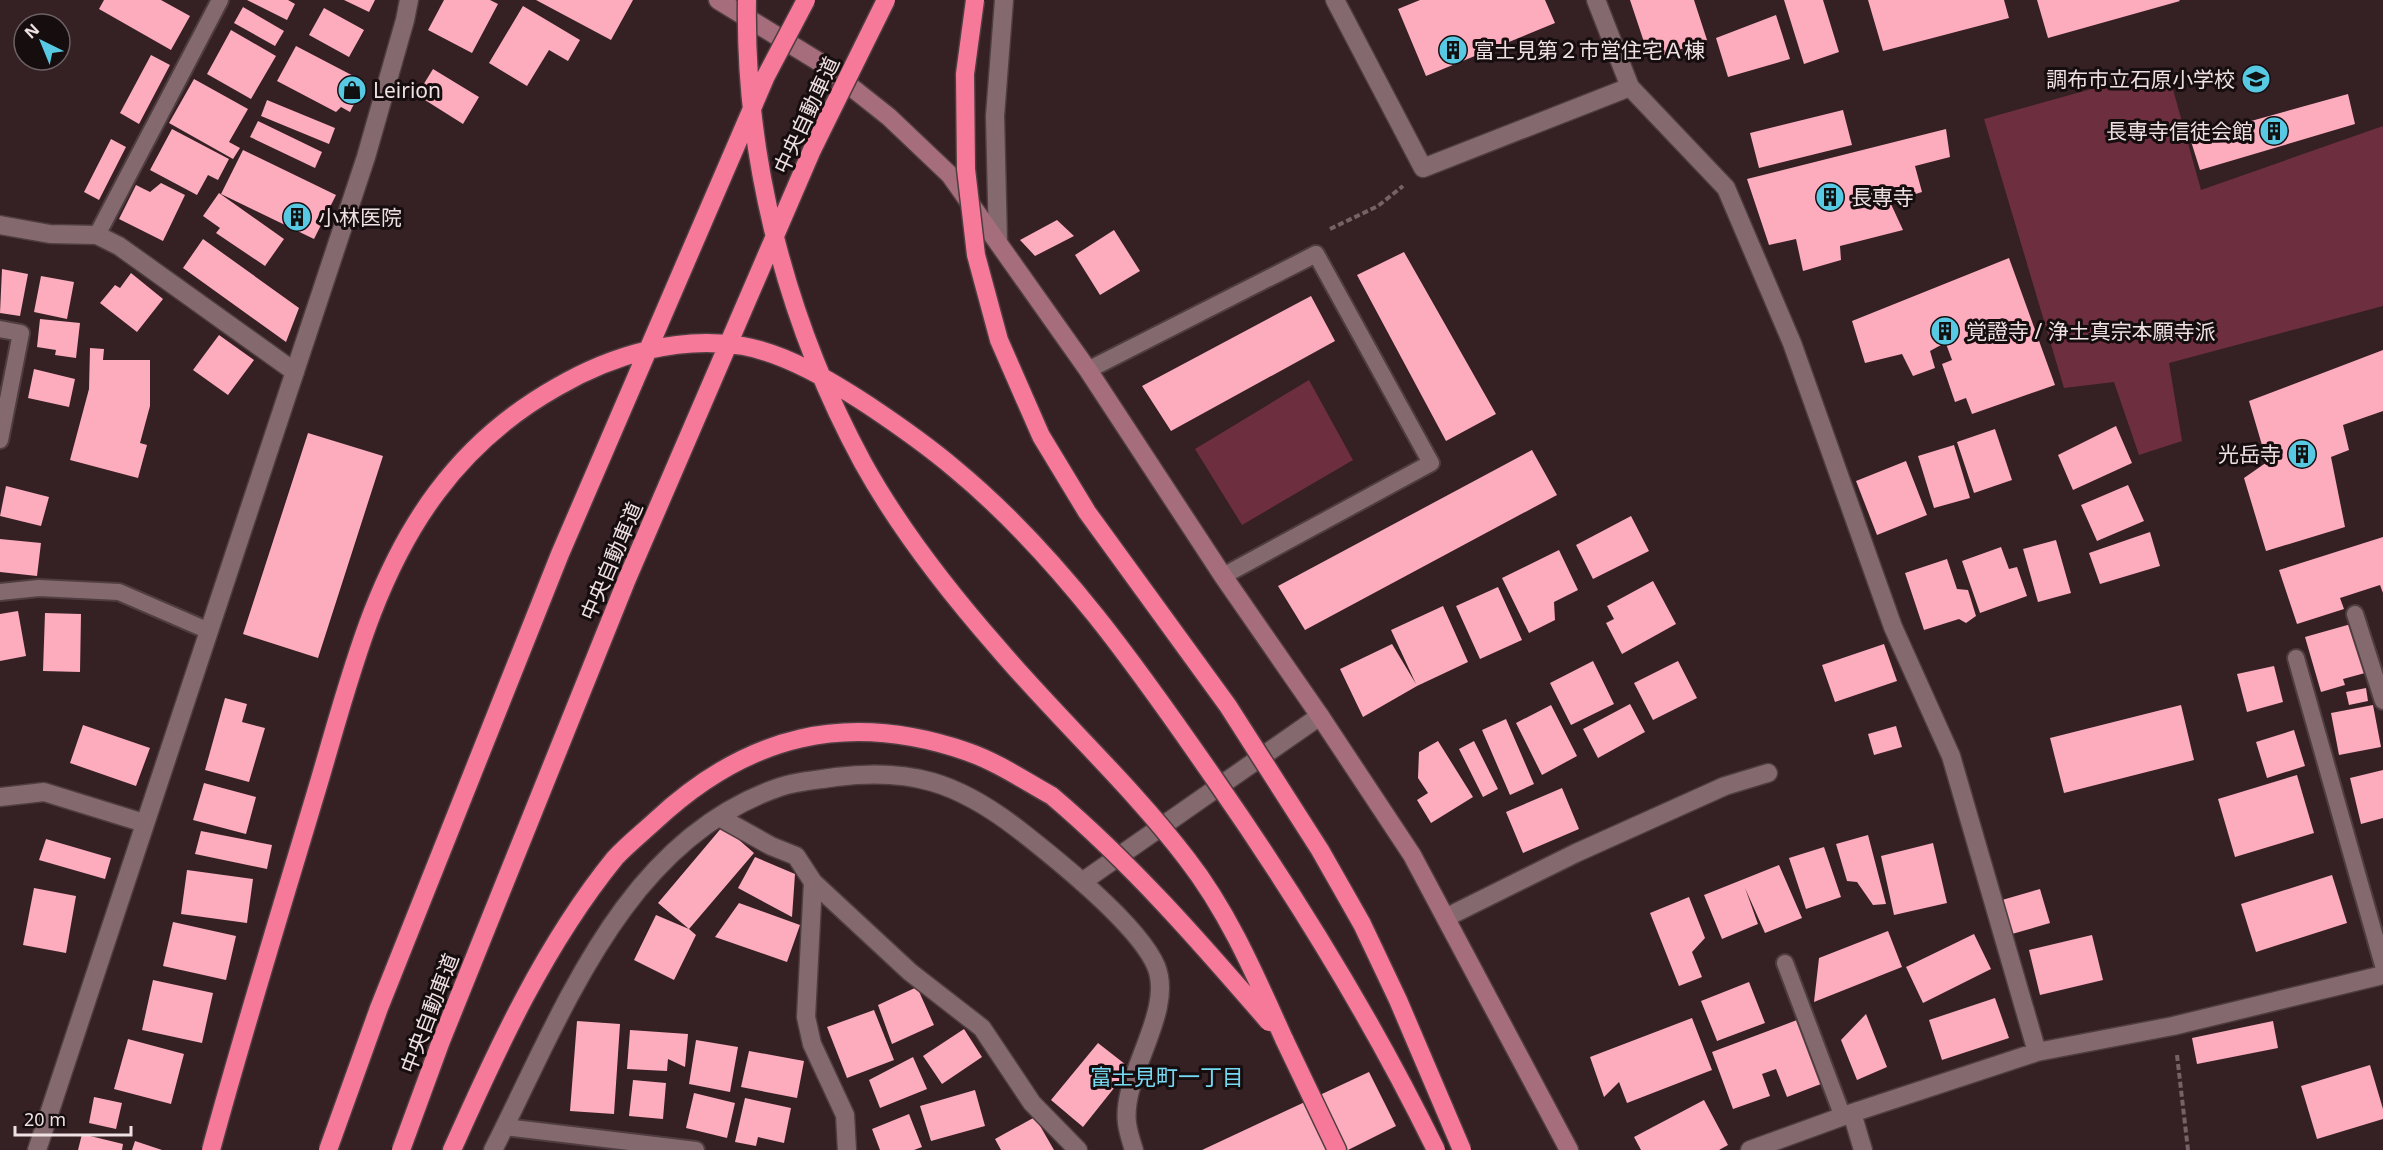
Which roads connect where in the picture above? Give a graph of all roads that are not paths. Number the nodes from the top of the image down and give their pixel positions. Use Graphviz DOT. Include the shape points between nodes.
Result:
graph roads {
  1 [pos="220,0"];
  2 [pos="409,0"];
  3 [pos="718,0"];
  4 [pos="747,0"];
  5 [pos="806,0"];
  6 [pos="886,0"];
  7 [pos="975,0"];
  8 [pos="1004,0"];
  9 [pos="1335,0"];
  10 [pos="1596,0"];
  11 [pos="1630,87"];
  12 [pos="0,225"];
  13 [pos="97,235"];
  14 [pos="998,242"];
  15 [pos="0,329"];
  16 [pos="1088,370"];
  17 [pos="295,372"];
  18 [pos="0,440"];
  19 [pos="1223,576"];
  20 [pos="0,592"];
  21 [pos="2355,614"];
  22 [pos="209,631"];
  23 [pos="2296,658"];
  24 [pos="2383,701"];
  25 [pos="1320,716"];
  26 [pos="1768,773"];
  27 [pos="0,797"];
  28 [pos="719,817"];
  29 [pos="144,823"];
  30 [pos="813,882"];
  31 [pos="1082,882"];
  32 [pos="1447,918"];
  33 [pos="1785,963"];
  34 [pos="2383,965"];
  35 [pos="2383,975"];
  36 [pos="1284,1039"];
  37 [pos="2037,1052"];
  38 [pos="1847,1115"];
  39 [pos="505,1127"];
  40 [pos="38,1150"];
  41 [pos="212,1150"];
  42 [pos="328,1150"];
  43 [pos="401,1150"];
  44 [pos="452,1150"];
  45 [pos="493,1150"];
  46 [pos="696,1150"];
  47 [pos="847,1150"];
  48 [pos="1078,1150"];
  49 [pos="1134,1150"];
  50 [pos="1337,1150"];
  51 [pos="1436,1150"];
  52 [pos="1461,1150"];
  53 [pos="1569,1150"];
  54 [pos="1750,1150"];
  55 [pos="1863,1150"];
  1 -- 13 [label="lane"];
  2 -- 17 [label="street" via="366,157"];
  3 -- 14 [label="street" via="821,63 889,117 950,175"];
  4 -- 36 [label="highway, bridge" via="747,66 753,130 778,248 829,394 864,464 908,535 999,650 1189,860 1223,913"];
  5 -- 42 [label="highway, bridge" via="766,76 560,554 379,1008"];
  6 -- 43 [label="highway, 中央自動車道, bridge" via="812,150 627,579"];
  7 -- 52 [label="highway, bridge" via="965,74 966,169 976,255 999,340 1041,436 1087,512 1228,706 1320,849 1398,1000"];
  8 -- 14 [label="street" via="995,116"];
  9 -- 11 [label="street" via="1423,168"];
  10 -- 11 [label="street"];
  11 -- 37 [label="street" via="1726,188 1792,343 1893,627 1951,756"];
  12 -- 13 [label="street" via="50,234"];
  13 -- 17 [label="street" via="119,246"];
  14 -- 16 [label="street"];
  15 -- 18 [label="lane" via="21,333"];
  16 -- 19 [label="street"];
  16 -- 19 [label="lane" via="1316,254 1431,463"];
  17 -- 22 [label="street"];
  19 -- 25 [label="street"];
  20 -- 22 [label="lane" via="39,588 119,592"];
  21 -- 24 [label="lane"];
  22 -- 29 [label="street"];
  23 -- 34 [label="lane"];
  25 -- 31 [label="street"];
  25 -- 32 [label="street" via="1412,855"];
  26 -- 32 [label="street" via="1725,786 1576,853"];
  27 -- 29 [label="street" via="44,792"];
  28 -- 30 [label="street" via="796,856"];
  28 -- 31 [label="street" via="782,786 872,773 911,776 946,785 1002,816"];
  28 -- 39 [label="street" via="663,860 620,913 586,968"];
  29 -- 40 [label="street"];
  30 -- 47 [label="street" via="806,1017 812,1044 845,1115"];
  30 -- 48 [label="street" via="910,972 982,1028 1032,1102"];
  31 -- 49 [label="street" via="1145,948 1161,978 1156,1014 1128,1105 1126,1121"];
  32 -- 53 [label="street"];
  33 -- 38 [label="lane"];
  35 -- 37 [label="street" via="2173,1026"];
  36 -- 44 [label="highway, bridge" via="1141,878 1052,796 970,752 929,740 842,732 795,739 742,758 702,781 617,857 580,906 539,973 492,1059"];
  36 -- 50 [label="highway"];
  37 -- 38 [label="street"];
  38 -- 54 [label="street"];
  38 -- 55 [label="street"];
  39 -- 45 [label="street"];
  39 -- 46 [label="lane"];
  41 -- 51 [label="highway, bridge" via="354,667 404,540 438,489 480,443 526,404 580,374 635,352 689,343 743,346 789,361 848,392 957,470 1055,568 1155,694 1261,846 1316,931"];
}
